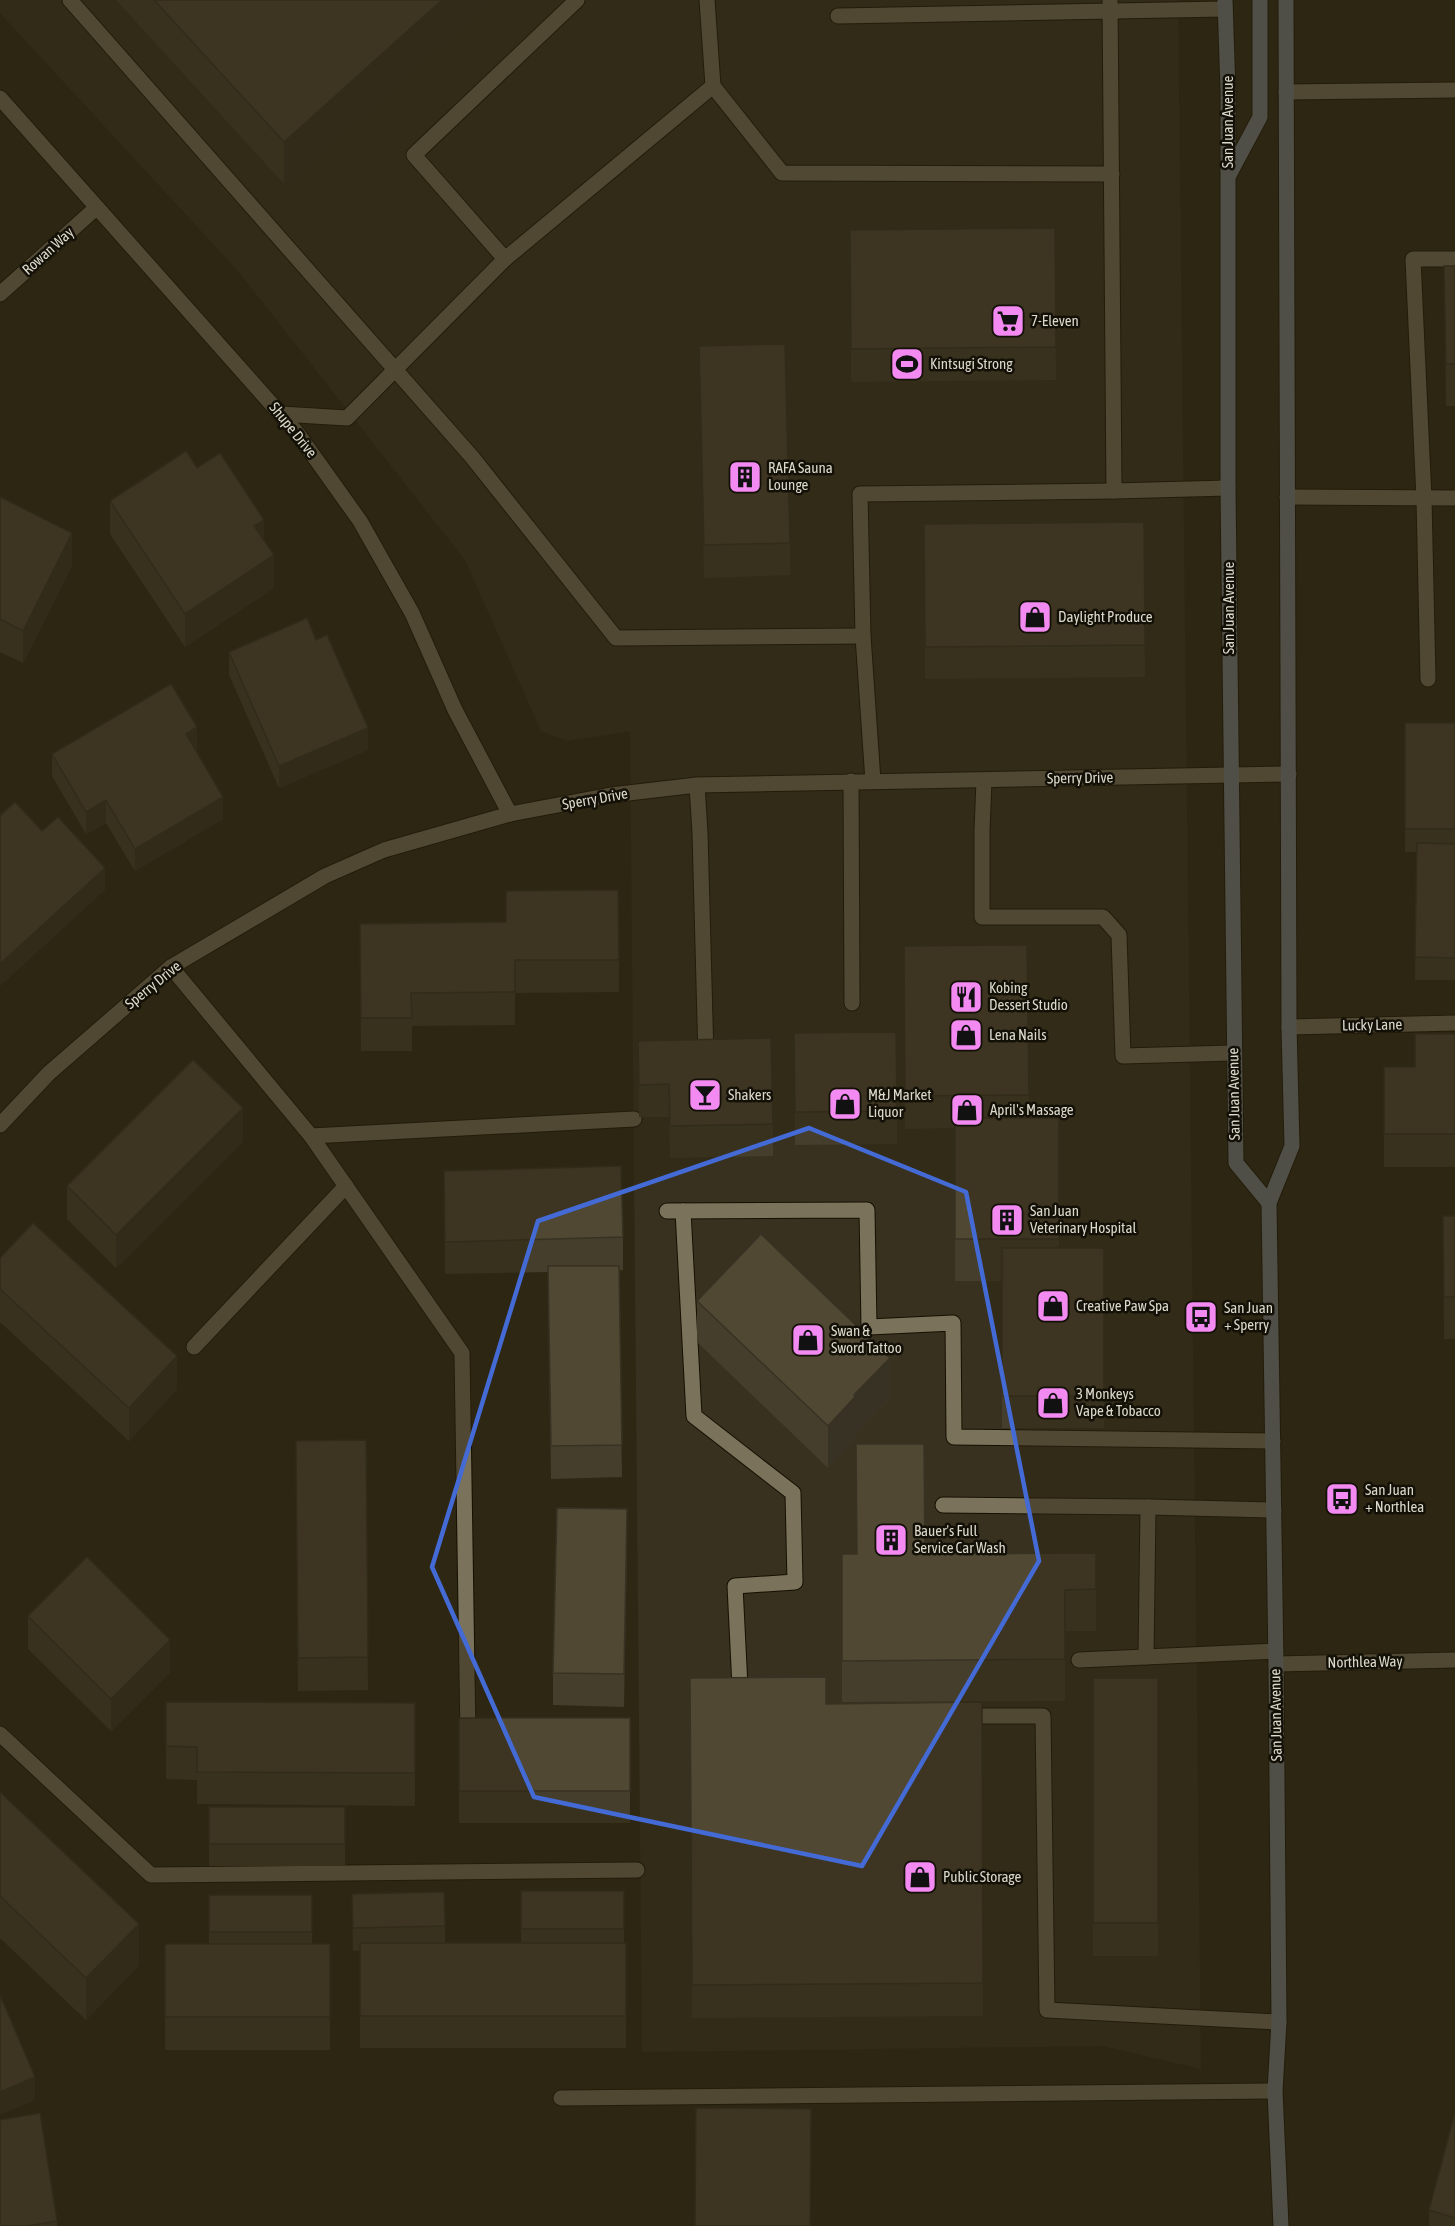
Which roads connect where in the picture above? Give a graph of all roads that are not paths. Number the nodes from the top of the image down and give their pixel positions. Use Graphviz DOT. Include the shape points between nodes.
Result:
graph roads {
  1 [pos="70,0"];
  2 [pos="577,0"];
  3 [pos="707,0"];
  4 [pos="1260,0"];
  5 [pos="1286,0"];
  6 [pos="1110,5"];
  7 [pos="1225,5"];
  8 [pos="838,16"];
  9 [pos="712,86"];
  10 [pos="1455,90"];
  11 [pos="1286,92"];
  12 [pos="0,98"];
  13 [pos="1112,174"];
  14 [pos="1228,178"];
  15 [pos="96,208"];
  16 [pos="505,259"];
  17 [pos="1455,259"];
  18 [pos="0,294"];
  19 [pos="394,369"];
  20 [pos="281,414"];
  21 [pos="1228,488"];
  22 [pos="1114,491"];
  23 [pos="1287,497"];
  24 [pos="1455,498"];
  25 [pos="1424,499"];
  26 [pos="863,636"];
  27 [pos="1428,679"];
  28 [pos="1288,774"];
  29 [pos="1231,775"];
  30 [pos="851,781"];
  31 [pos="873,781"];
  32 [pos="984,781"];
  33 [pos="697,785"];
  34 [pos="510,814"];
  35 [pos="171,967"];
  36 [pos="852,1003"];
  37 [pos="1455,1023"];
  38 [pos="1289,1027"];
  39 [pos="1233,1053"];
  40 [pos="706,1061"];
  41 [pos="634,1119"];
  42 [pos="0,1125"];
  43 [pos="311,1136"];
  44 [pos="346,1186"];
  45 [pos="1269,1203"];
  46 [pos="667,1211"];
  47 [pos="683,1211"];
  48 [pos="194,1347"];
  49 [pos="1273,1441"];
  50 [pos="943,1505"];
  51 [pos="1148,1507"];
  52 [pos="1274,1510"];
  53 [pos="1146,1657"];
  54 [pos="1275,1658"];
  55 [pos="1078,1660"];
  56 [pos="1455,1660"];
  57 [pos="740,1687"];
  58 [pos="948,1716"];
  59 [pos="0,1734"];
  60 [pos="468,1737"];
  61 [pos="636,1870"];
  62 [pos="1279,2022"];
  63 [pos="1275,2091"];
  64 [pos="561,2098"];
  65 [pos="1281,2226"];
  1 -- 19 [label="street"];
  2 -- 16 [label="street" via="414,155"];
  3 -- 9 [label="street"];
  4 -- 14 [label="main road" via="1260,117"];
  5 -- 11 [label="main road, San Juan Avenue"];
  6 -- 7 [label="street"];
  6 -- 8 [label="street"];
  6 -- 13 [label="street"];
  7 -- 14 [label="main road, San Juan Avenue"];
  9 -- 13 [label="street" via="782,172"];
  9 -- 16 [label="street"];
  10 -- 11 [label="street"];
  11 -- 23 [label="main road, San Juan Avenue"];
  12 -- 15 [label="street, Shupe Drive"];
  13 -- 22 [label="street"];
  14 -- 21 [label="main road, San Juan Avenue"];
  15 -- 18 [label="street, Rowan Way"];
  15 -- 20 [label="street, Shupe Drive"];
  16 -- 19 [label="street"];
  17 -- 25 [label="street" via="1413,259"];
  19 -- 20 [label="street" via="347,418"];
  19 -- 26 [label="street" via="472,457 616,638"];
  20 -- 34 [label="street, Shupe Drive" via="360,520 412,613 455,710"];
  21 -- 22 [label="street"];
  21 -- 29 [label="main road, San Juan Avenue"];
  22 -- 26 [label="street" via="860,494"];
  23 -- 25 [label="street"];
  23 -- 28 [label="main road, San Juan Avenue"];
  24 -- 25 [label="street"];
  25 -- 27 [label="street"];
  26 -- 31 [label="street"];
  28 -- 29 [label="street, Sperry Drive"];
  28 -- 38 [label="main road, San Juan Avenue"];
  29 -- 32 [label="street, Sperry Drive"];
  29 -- 39 [label="main road, San Juan Avenue"];
  30 -- 31 [label="street, Sperry Drive"];
  30 -- 33 [label="street, Sperry Drive"];
  30 -- 36 [label="street"];
  31 -- 32 [label="street, Sperry Drive"];
  32 -- 39 [label="street" via="982,917 1103,917 1119,935 1123,1056"];
  33 -- 34 [label="street, Sperry Drive" via="611,795"];
  33 -- 40 [label="street"];
  34 -- 35 [label="street, Sperry Drive" via="384,850 325,876"];
  35 -- 42 [label="street, Sperry Drive" via="49,1073"];
  35 -- 43 [label="street"];
  37 -- 38 [label="street, Lucky Lane"];
  38 -- 45 [label="main road, San Juan Avenue" via="1292,1146"];
  39 -- 45 [label="main road, San Juan Avenue" via="1236,1163"];
  41 -- 43 [label="street"];
  43 -- 44 [label="street"];
  44 -- 48 [label="street"];
  44 -- 60 [label="street" via="462,1353"];
  45 -- 49 [label="main road, San Juan Avenue"];
  46 -- 47 [label="street"];
  47 -- 49 [label="street" via="867,1210 869,1327 953,1323 954,1437"];
  47 -- 57 [label="street" via="694,1416 793,1493 795,1582 735,1586"];
  49 -- 52 [label="main road, San Juan Avenue"];
  50 -- 51 [label="street"];
  51 -- 52 [label="street"];
  51 -- 53 [label="street"];
  52 -- 54 [label="main road, San Juan Avenue"];
  53 -- 54 [label="street, Northlea Way"];
  53 -- 55 [label="street, Northlea Way"];
  54 -- 56 [label="street, Northlea Way"];
  54 -- 62 [label="main road, San Juan Avenue"];
  58 -- 62 [label="street" via="1043,1716 1047,2010"];
  59 -- 61 [label="street" via="152,1875"];
  62 -- 63 [label="main road, San Juan Avenue"];
  63 -- 64 [label="street"];
  63 -- 65 [label="main road, San Juan Avenue"];
}
